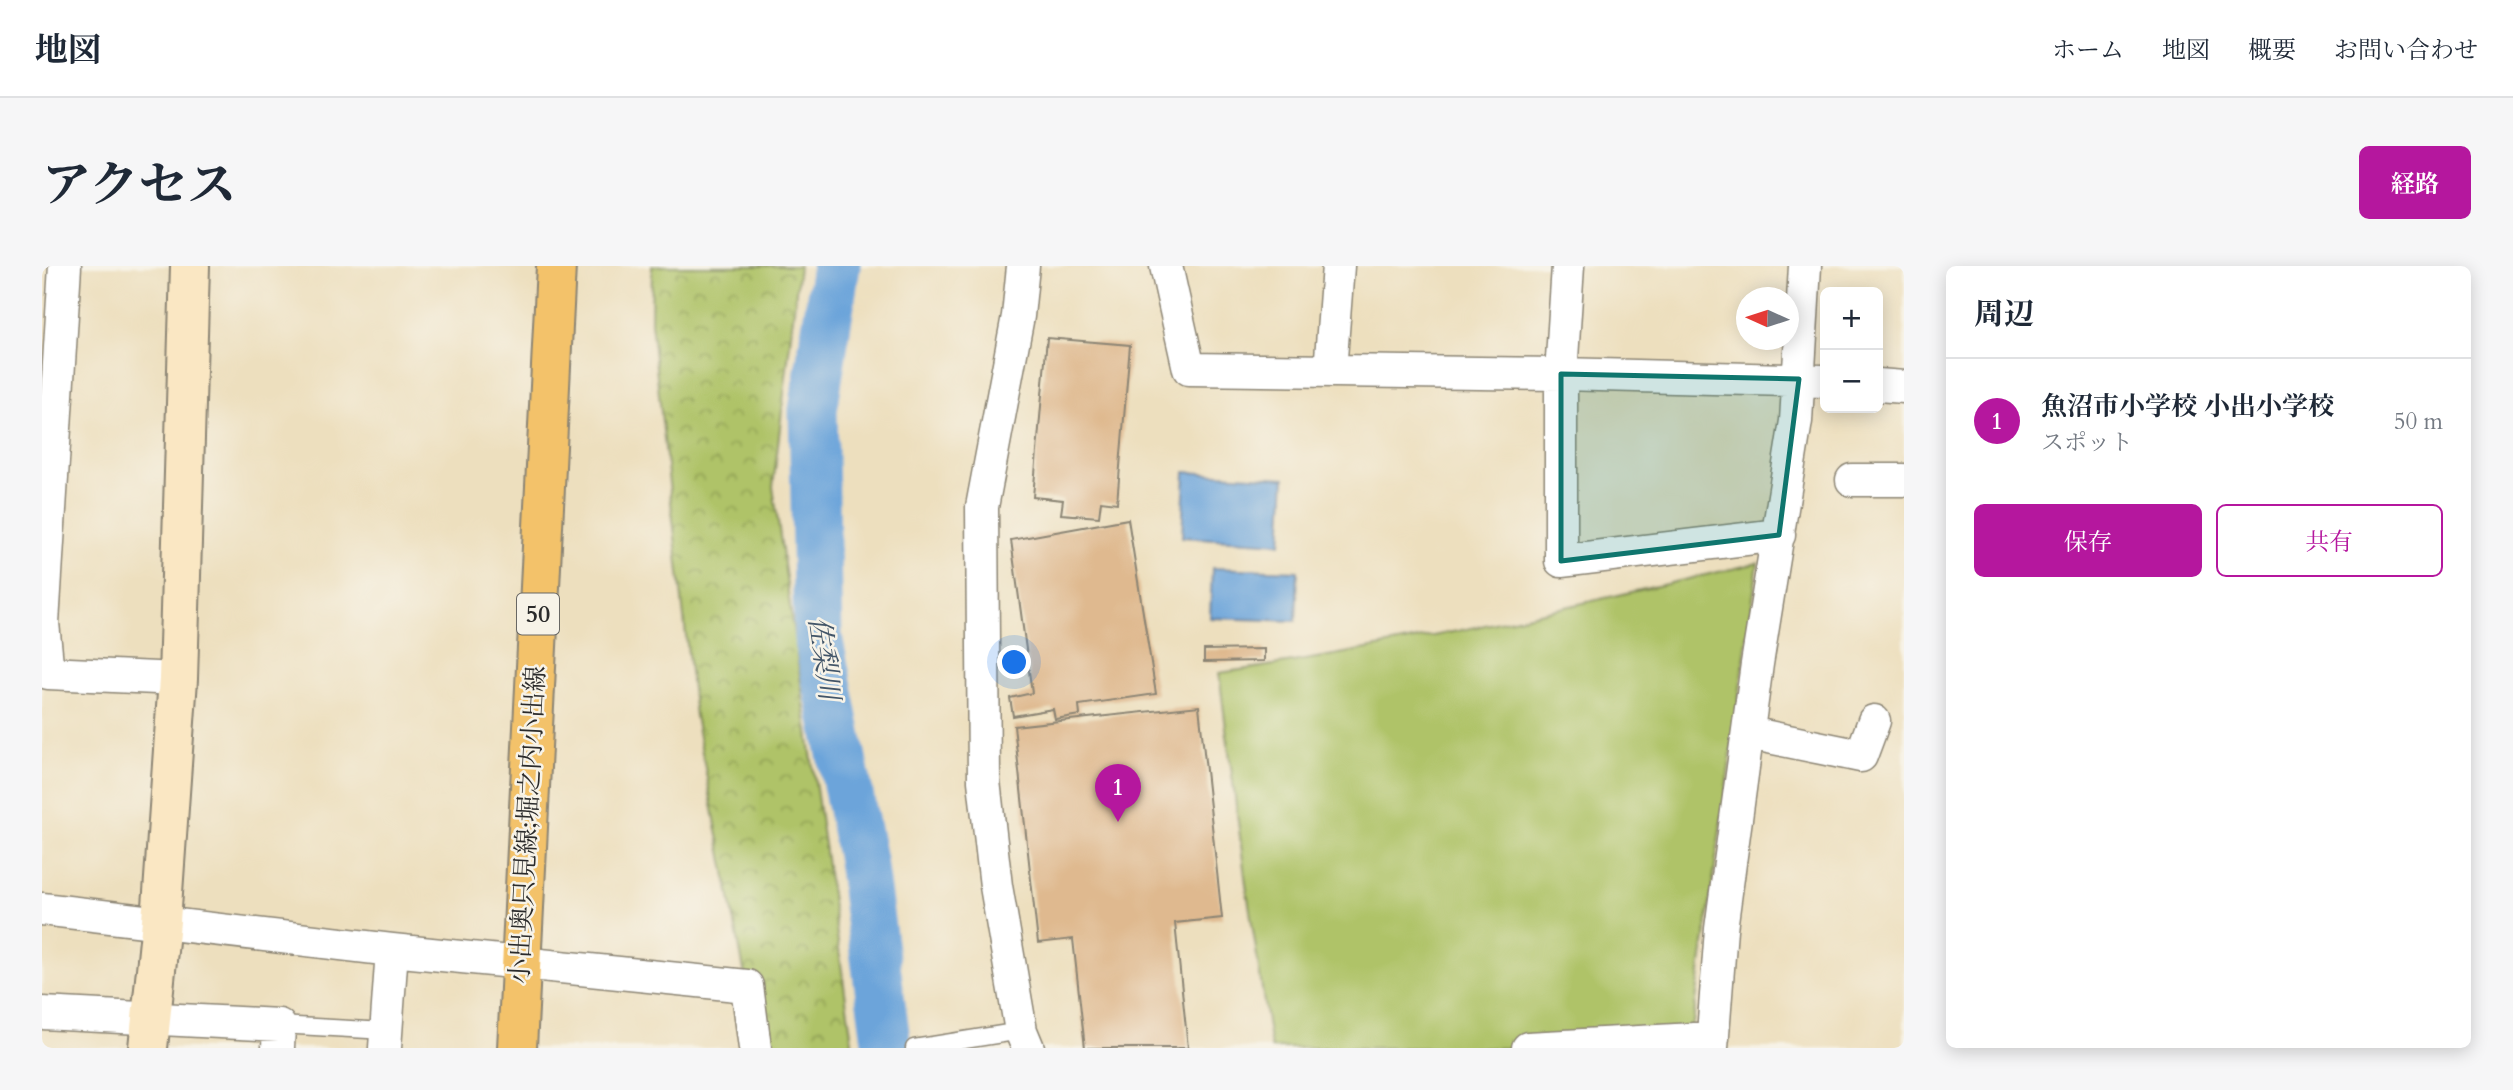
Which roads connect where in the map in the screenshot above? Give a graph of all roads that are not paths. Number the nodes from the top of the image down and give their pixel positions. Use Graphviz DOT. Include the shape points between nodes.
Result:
graph roads {
  1 [pos="65,266"];
  2 [pos="190,266"];
  3 [pos="556,266"];
  4 [pos="1023,266"];
  5 [pos="1166,266"];
  6 [pos="1338,266"];
  7 [pos="1568,266"];
  8 [pos="1805,266"];
  9 [pos="1330,371"];
  10 [pos="1561,373"];
  11 [pos="1812,380"];
  12 [pos="1883,385"];
  13 [pos="1904,387"];
  14 [pos="1852,480"];
  15 [pos="1904,480"];
  16 [pos="1779,535"];
  17 [pos="178,679"];
  18 [pos="1874,721"];
  19 [pos="1749,733"];
  20 [pos="42,909"];
  21 [pos="161,921"];
  22 [pos="392,950"];
  23 [pos="520,962"];
  24 [pos="42,1013"];
  25 [pos="149,1033"];
  26 [pos="279,1036"];
  27 [pos="1017,1038"];
  28 [pos="385,1040"];
  29 [pos="1712,1043"];
  30 [pos="517,1048"];
  31 [pos="755,1048"];
  32 [pos="914,1048"];
  33 [pos="1528,1048"];
  1 -- 17 [label="street" via="43,623 48,673"];
  2 -- 17 [label="street"];
  3 -- 23 [label="main road, 小出奥只見線;堀之内小出線 / 50"];
  4 -- 27 [label="street" via="982,507 984,780"];
  5 -- 9 [label="street" via="1189,369"];
  6 -- 9 [label="street"];
  7 -- 10 [label="street"];
  8 -- 11 [label="street"];
  9 -- 10 [label="street"];
  10 -- 11 [label="street"];
  10 -- 16 [label="street" via="1561,561"];
  11 -- 16 [label="street"];
  12 -- 13 [label="street"];
  14 -- 15 [label="street"];
  16 -- 19 [label="street"];
  17 -- 21 [label="street"];
  18 -- 19 [label="street" via="1861,755"];
  19 -- 29 [label="street" via="1721,929"];
  20 -- 21 [label="street"];
  21 -- 22 [label="street"];
  21 -- 25 [label="street"];
  22 -- 23 [label="street"];
  22 -- 28 [label="street"];
  23 -- 30 [label="main road, 小出奥只見線;堀之内小出線 / 50"];
  23 -- 31 [label="street" via="747,986"];
  24 -- 25 [label="street"];
  25 -- 26 [label="street"];
  26 -- 28 [label="lane"];
  27 -- 32 [label="lane"];
  29 -- 33 [label="street"];
}
